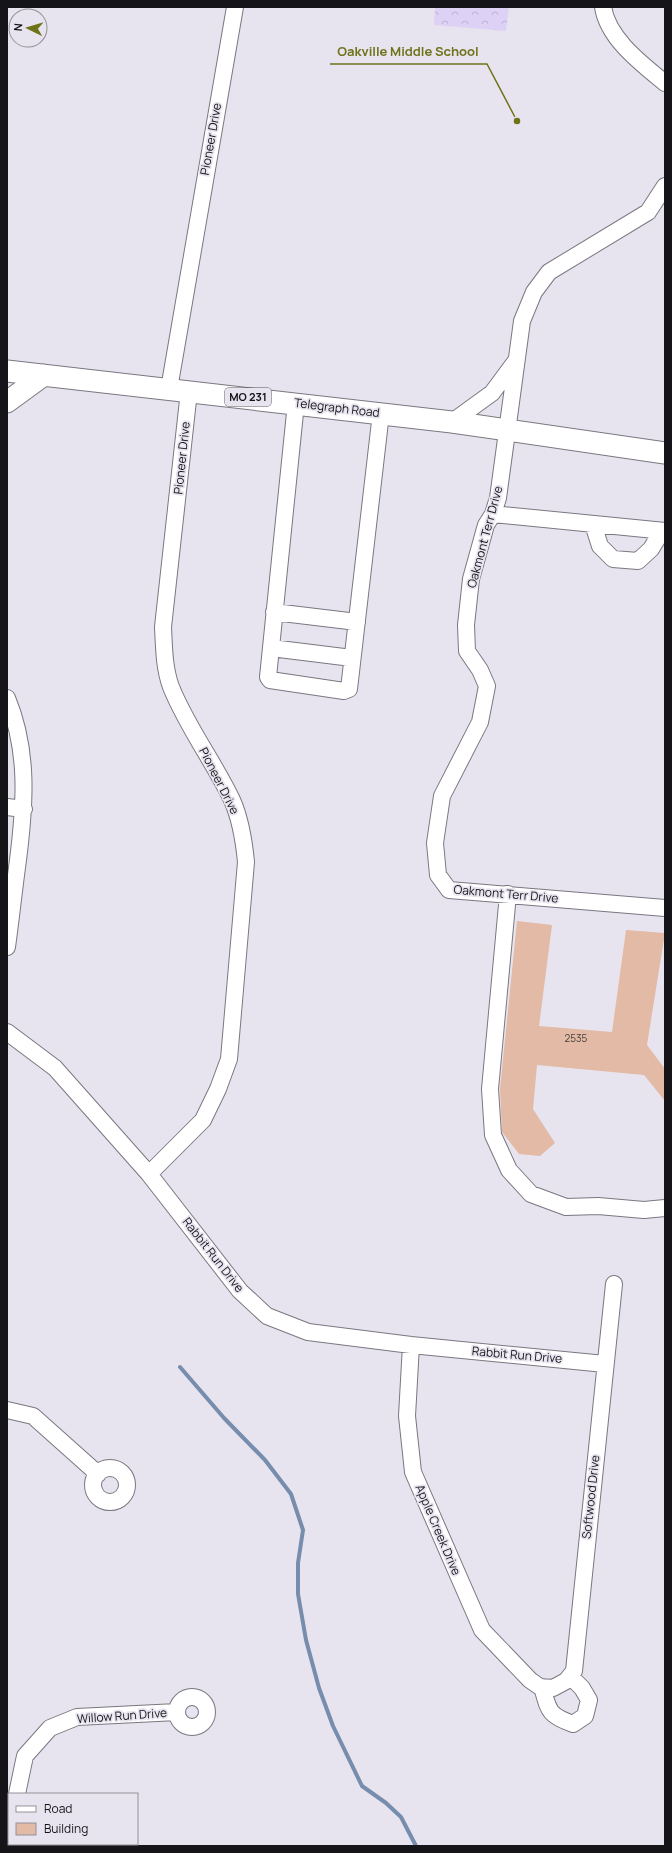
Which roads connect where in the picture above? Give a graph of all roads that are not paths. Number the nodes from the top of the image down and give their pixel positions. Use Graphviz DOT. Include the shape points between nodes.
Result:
graph roads {
  1 [pos="235,7"];
  2 [pos="603,7"];
  3 [pos="665,83"];
  4 [pos="665,186"];
  5 [pos="517,360"];
  6 [pos="7,371"];
  7 [pos="44,375"];
  8 [pos="179,390"];
  9 [pos="7,402"];
  10 [pos="296,403"];
  11 [pos="381,413"];
  12 [pos="452,422"];
  13 [pos="508,429"];
  14 [pos="665,453"];
  15 [pos="493,514"];
  16 [pos="593,524"];
  17 [pos="663,531"];
  18 [pos="274,612"];
  19 [pos="357,622"];
  20 [pos="271,648"];
  21 [pos="352,658"];
  22 [pos="7,698"];
  23 [pos="7,807"];
  24 [pos="24,809"];
  25 [pos="508,894"];
  26 [pos="665,908"];
  27 [pos="7,947"];
  28 [pos="7,1032"];
  29 [pos="149,1174"];
  30 [pos="665,1208"];
  31 [pos="614,1284"];
  32 [pos="411,1345"];
  33 [pos="605,1364"];
  34 [pos="7,1410"];
  35 [pos="98,1474"];
  36 [pos="570,1676"];
  37 [pos="541,1687"];
  38 [pos="176,1712"];
  39 [pos="17,1793"];
  1 -- 8 [label="street, Pioneer Drive"];
  2 -- 3 [label="street" via="605,18 629,53"];
  4 -- 5 [label="street, Oakmont Terr Drive" via="648,212 549,272 534,292 522,322"];
  5 -- 12 [label="street" via="492,393"];
  5 -- 13 [label="street, Oakmont Terr Drive"];
  6 -- 7 [label="main road, Telegraph Road / MO 231"];
  7 -- 8 [label="main road, Telegraph Road / MO 231"];
  7 -- 9 [label="main road"];
  8 -- 10 [label="main road, Telegraph Road / MO 231"];
  8 -- 29 [label="street, Pioneer Drive" via="163,627 165,660 171,687 232,801 243,832 246,862 229,1059 204,1120"];
  10 -- 11 [label="main road, Telegraph Road / MO 231"];
  10 -- 18 [label="street"];
  11 -- 12 [label="main road, Telegraph Road / MO 231"];
  11 -- 19 [label="street"];
  12 -- 13 [label="main road, Telegraph Road / MO 231"];
  13 -- 14 [label="main road, Telegraph Road / MO 231"];
  13 -- 15 [label="street, Oakmont Terr Drive" via="498,498"];
  15 -- 16 [label="street"];
  15 -- 25 [label="street, Oakmont Terr Drive" via="486,525 471,579 466,625 466,651 480,670 487,686 480,722 442,796 435,843 438,876 449,890"];
  16 -- 17 [label="street"];
  16 -- 17 [label="street" via="600,546 613,559 638,561"];
  18 -- 19 [label="street"];
  18 -- 20 [label="street"];
  19 -- 21 [label="street"];
  20 -- 21 [label="street"];
  20 -- 21 [label="street" via="268,675 270,680 344,691 349,689"];
  22 -- 24 [label="street" via="22,748"];
  23 -- 24 [label="street"];
  24 -- 27 [label="street"];
  25 -- 26 [label="street, Oakmont Terr Drive"];
  25 -- 30 [label="street" via="490,1090 494,1135 509,1170 531,1194 566,1207 598,1206 644,1210"];
  28 -- 29 [label="street, Rabbit Run Drive" via="55,1068"];
  29 -- 32 [label="street, Rabbit Run Drive" via="240,1291 267,1316 308,1332"];
  31 -- 33 [label="street, Softwood Drive"];
  32 -- 33 [label="street, Rabbit Run Drive"];
  32 -- 37 [label="street, Apple Creek Drive" via="408,1416 413,1472 482,1630 530,1680"];
  33 -- 36 [label="street, Softwood Drive" via="574,1671"];
  34 -- 35 [label="street" via="33,1416"];
  36 -- 37 [label="street" via="553,1688"];
  36 -- 37 [label="street" via="589,1700 585,1716 573,1724 557,1718 548,1708"];
  38 -- 39 [label="street, Willow Run Drive" via="76,1718 50,1728 25,1756"];
}
